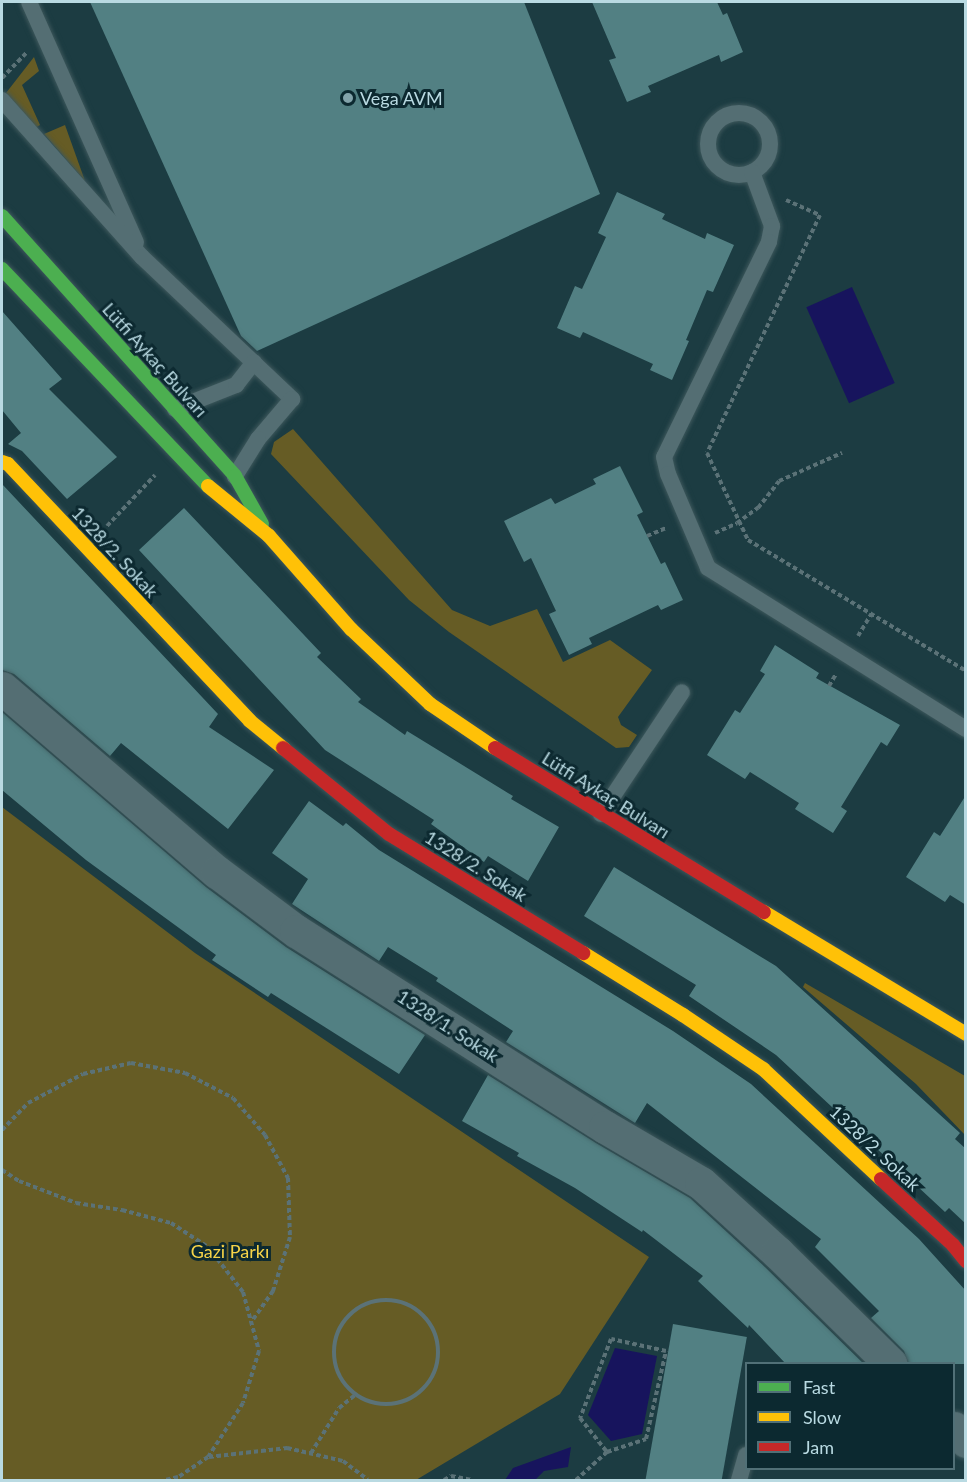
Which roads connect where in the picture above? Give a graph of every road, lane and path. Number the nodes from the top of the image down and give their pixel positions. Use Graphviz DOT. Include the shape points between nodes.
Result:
graph roads {
  1 [pos="29,2"];
  2 [pos="44,35"];
  3 [pos="2,78"];
  4 [pos="2,100"];
  5 [pos="752,172"];
  6 [pos="763,199"];
  7 [pos="2,216"];
  8 [pos="142,257"];
  9 [pos="2,270"];
  10 [pos="254,362"];
  11 [pos="175,409"];
  12 [pos="842,453"];
  13 [pos="179,457"];
  14 [pos="2,462"];
  15 [pos="235,476"];
  16 [pos="737,523"];
  17 [pos="691,529"];
  18 [pos="268,536"];
  19 [pos="647,536"];
  20 [pos="87,549"];
  21 [pos="966,671"];
  22 [pos="2,688"];
  23 [pos="682,692"];
  24 [pos="966,729"];
  25 [pos="601,814"];
  26 [pos="966,1034"];
  27 [pos="2,1130"];
  28 [pos="2,1170"];
  29 [pos="966,1261"];
  30 [pos="251,1323"];
  31 [pos="889,1362"];
  32 [pos="355,1395"];
  33 [pos="955,1429"];
  34 [pos="966,1441"];
  35 [pos="607,1452"];
  36 [pos="311,1453"];
  37 [pos="208,1457"];
  38 [pos="745,1461"];
  39 [pos="165,1480"];
  40 [pos="368,1480"];
  41 [pos="444,1480"];
  42 [pos="471,1480"];
  43 [pos="576,1480"];
  44 [pos="739,1480"];
  1 -- 2 [label="lane"];
  2 -- 3 [label="path"];
  2 -- 8 [label="lane"];
  4 -- 8 [label="lane"];
  5 -- 6 [label="lane"];
  6 -- 16 [label="path" via="774,195 820,215 707,453"];
  6 -- 17 [label="lane" via="771,225 769,242 664,457"];
  7 -- 11 [label="main road, Lütfi Aykaç Bulvarı"];
  8 -- 10 [label="lane"];
  9 -- 13 [label="main road, Lütfi Aykaç Bulvarı"];
  10 -- 11 [label="lane" via="236,385"];
  10 -- 15 [label="lane" via="292,399 258,439"];
  11 -- 15 [label="main road, Lütfi Aykaç Bulvarı"];
  12 -- 16 [label="path" via="779,481 758,508"];
  13 -- 18 [label="main road, Lütfi Aykaç Bulvarı" via="218,497"];
  13 -- 20 [label="path" via="146,482"];
  14 -- 20 [label="main road, 1328/2. Sokak"];
  15 -- 18 [label="main road, Lütfi Aykaç Bulvarı"];
  16 -- 17 [label="path" via="710,535"];
  16 -- 21 [label="path" via="748,540"];
  17 -- 19 [label="path" via="678,524"];
  17 -- 24 [label="lane" via="708,568"];
  18 -- 25 [label="main road, Lütfi Aykaç Bulvarı" via="351,629 430,704"];
  20 -- 29 [label="main road, 1328/2. Sokak" via="250,722 389,834 683,1015 763,1069"];
  22 -- 31 [label="street, 1328/1. Sokak" via="208,865 296,931 605,1127 701,1183"];
  23 -- 25 [label="lane"];
  25 -- 26 [label="main road, Lütfi Aykaç Bulvarı"];
  27 -- 30 [label="path" via="28,1102 83,1074 131,1063 185,1073 233,1098 265,1135 288,1178 290,1237 273,1291"];
  28 -- 30 [label="path" via="19,1181 76,1203 171,1223 208,1247 243,1292"];
  30 -- 37 [label="path" via="259,1352 243,1403"];
  32 -- 32 [label="path" via="371,1402 397,1403 420,1392 431,1378 438,1345 422,1314 407,1304 374,1301 346,1319 337,1333 336,1367 343,1383"];
  32 -- 36 [label="path" via="339,1408"];
  33 -- 34 [label="street"];
  35 -- 35 [label="path" via="580,1418 611,1339 666,1351 646,1439"];
  35 -- 43 [label="path"];
  36 -- 37 [label="path" via="287,1448"];
  36 -- 40 [label="path" via="343,1461"];
  37 -- 39 [label="path" via="178,1477"];
  38 -- 44 [label="lane"];
  41 -- 42 [label="path" via="451,1476"];
}
